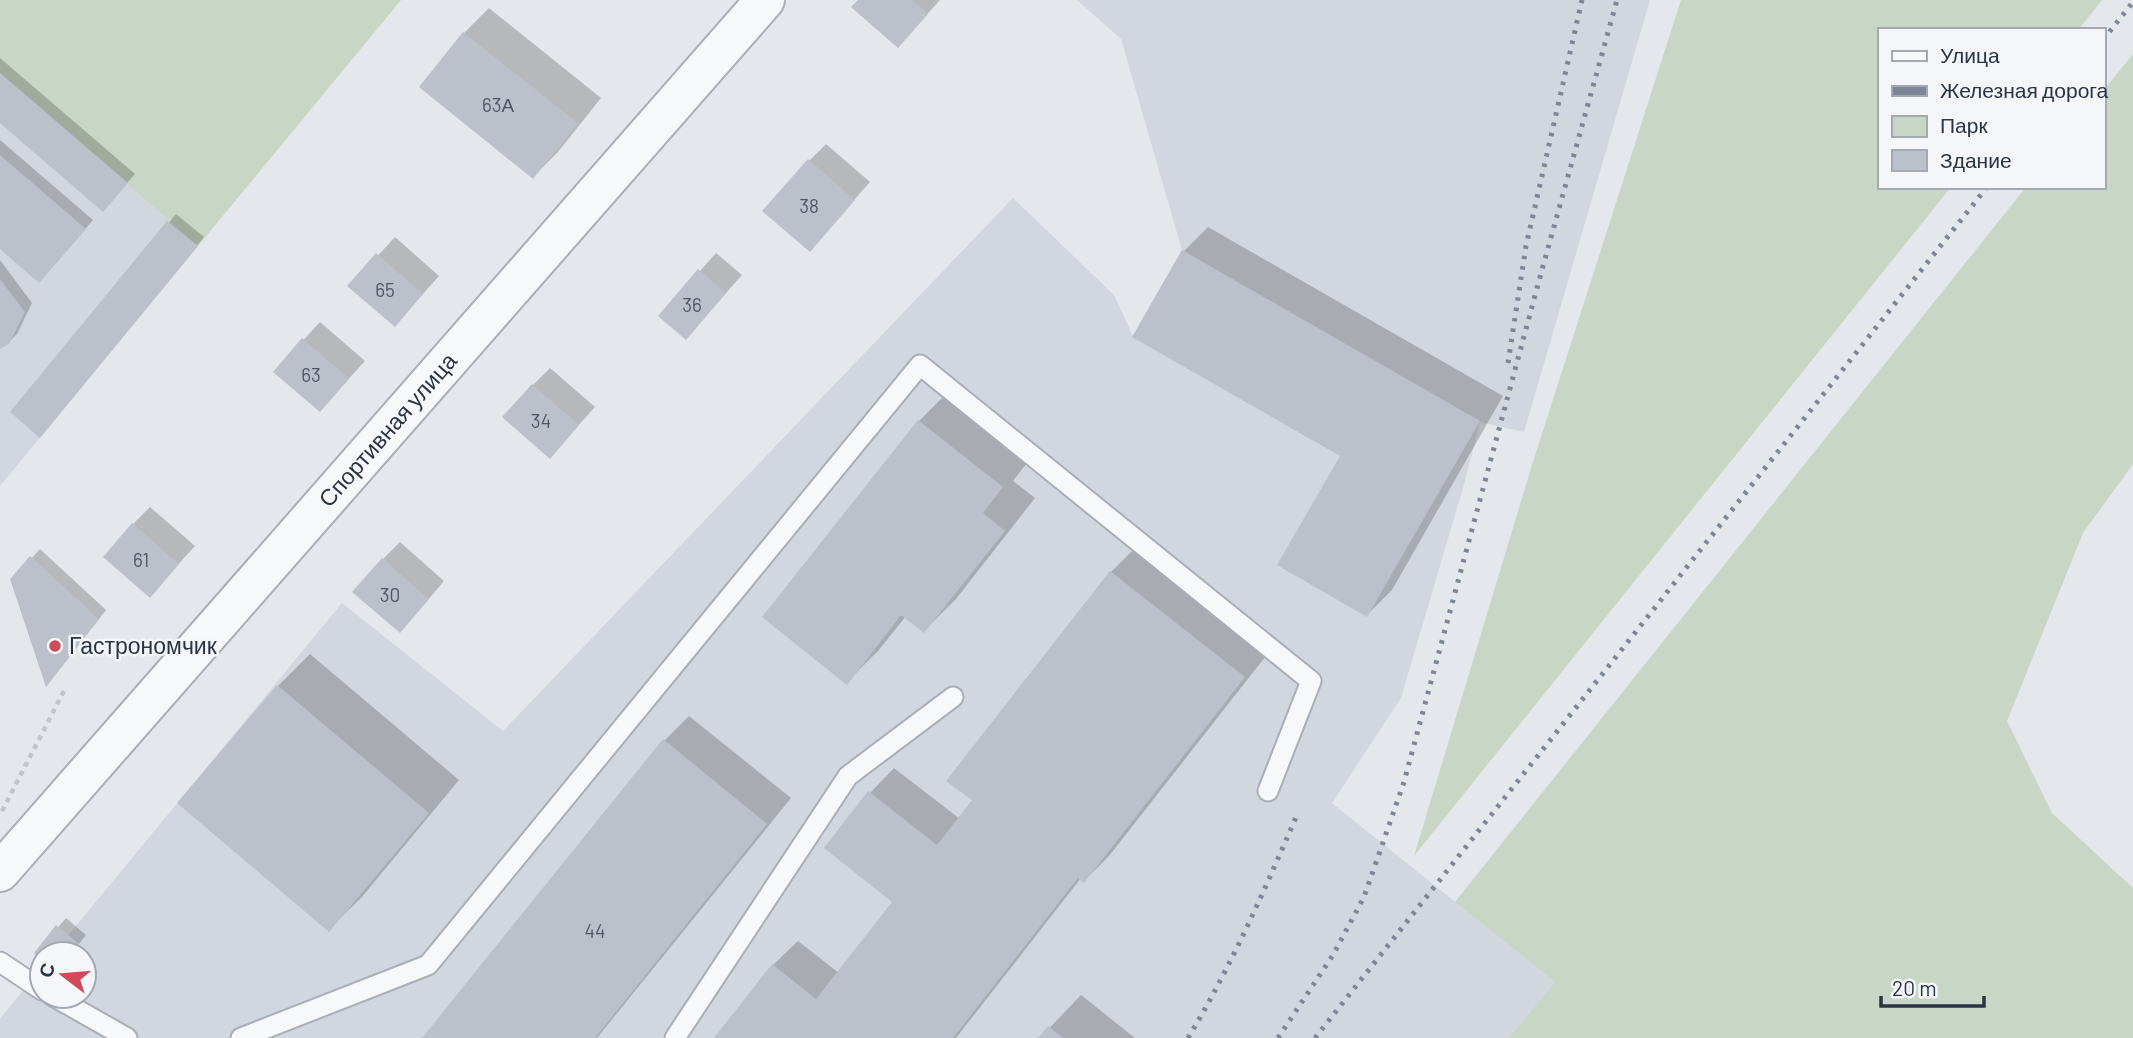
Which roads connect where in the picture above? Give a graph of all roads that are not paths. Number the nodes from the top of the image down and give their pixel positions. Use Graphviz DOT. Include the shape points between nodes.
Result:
graph roads {
  1 [pos="765,0"];
  2 [pos="953,697"];
  3 [pos="1268,791"];
  4 [pos="0,823"];
  5 [pos="6,866"];
  6 [pos="0,962"];
  7 [pos="28,981"];
  8 [pos="78,1010"];
  9 [pos="127,1038"];
  10 [pos="241,1038"];
  11 [pos="675,1038"];
  1 -- 5 [label="street, Спортивная улица"];
  2 -- 11 [label="lane" via="848,775"];
  3 -- 10 [label="lane" via="1311,681 920,365 428,965"];
  4 -- 5 [label="street, Спортивная улица"];
  6 -- 7 [label="lane"];
  8 -- 9 [label="lane"];
}
